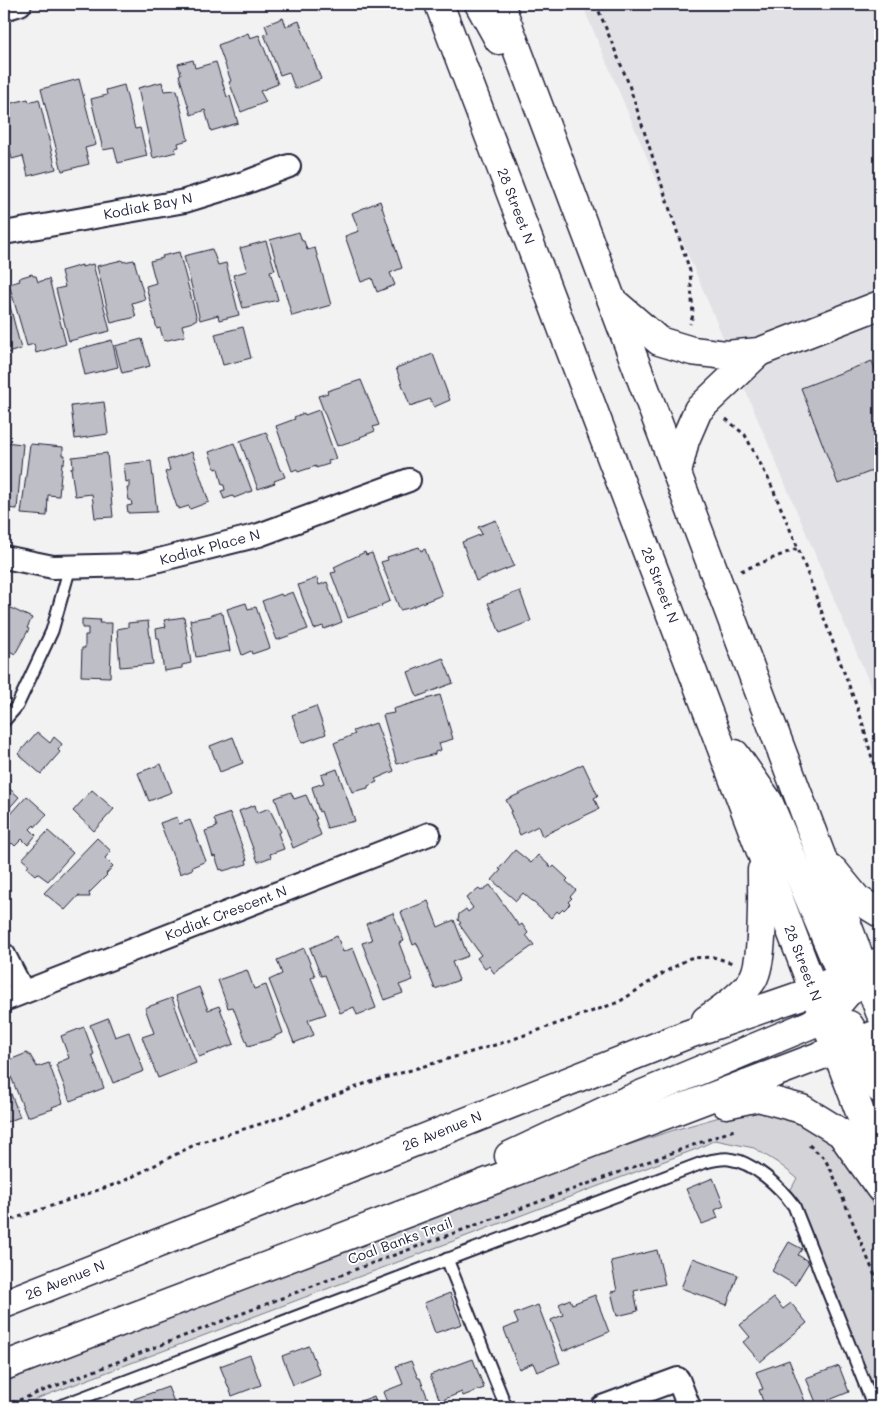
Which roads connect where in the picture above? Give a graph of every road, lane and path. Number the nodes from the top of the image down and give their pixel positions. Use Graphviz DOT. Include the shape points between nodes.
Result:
graph roads {
  1 [pos="18,4"];
  2 [pos="439,4"];
  3 [pos="479,4"];
  4 [pos="500,4"];
  5 [pos="596,4"];
  6 [pos="4,9"];
  7 [pos="542,115"];
  8 [pos="289,166"];
  9 [pos="4,233"];
  10 [pos="612,301"];
  11 [pos="880,305"];
  12 [pos="689,328"];
  13 [pos="759,352"];
  14 [pos="720,413"];
  15 [pos="676,473"];
  16 [pos="409,480"];
  17 [pos="798,548"];
  18 [pos="4,557"];
  19 [pos="70,567"];
  20 [pos="734,574"];
  21 [pos="4,721"];
  22 [pos="713,722"];
  23 [pos="880,787"];
  24 [pos="429,834"];
  25 [pos="819,852"];
  26 [pos="762,856"];
  27 [pos="880,914"];
  28 [pos="4,955"];
  29 [pos="737,964"];
  30 [pos="13,996"];
  31 [pos="858,1007"];
  32 [pos="686,1035"];
  33 [pos="880,1089"];
  34 [pos="632,1127"];
  35 [pos="738,1128"];
  36 [pos="804,1143"];
  37 [pos="880,1165"];
  38 [pos="880,1188"];
  39 [pos="4,1222"];
  40 [pos="325,1244"];
  41 [pos="447,1259"];
  42 [pos="880,1288"];
  43 [pos="4,1304"];
  44 [pos="4,1366"];
  45 [pos="4,1406"];
  46 [pos="58,1407"];
  47 [pos="506,1407"];
  48 [pos="602,1407"];
  49 [pos="689,1407"];
  50 [pos="874,1407"];
  1 -- 6 [label="street"];
  2 -- 22 [label="main road, 28 Street N"];
  3 -- 7 [label="main road"];
  4 -- 7 [label="main road, 28 Street N"];
  5 -- 12 [label="path" via="628,82 690,271 693,315"];
  7 -- 10 [label="main road, 28 Street N"];
  8 -- 9 [label="street, Kodiak Bay N" via="186,201"];
  10 -- 13 [label="main road" via="659,342 692,351 726,355"];
  10 -- 15 [label="main road, 28 Street N"];
  11 -- 13 [label="main road"];
  13 -- 15 [label="main road" via="698,410"];
  14 -- 17 [label="path" via="745,435 769,480"];
  15 -- 25 [label="main road, 28 Street N"];
  16 -- 19 [label="street, Kodiak Place N" via="259,535 139,566"];
  17 -- 20 [label="path"];
  17 -- 23 [label="path" via="861,718"];
  18 -- 19 [label="street, Kodiak Place N" via="53,567"];
  19 -- 21 [label="lane" via="52,631 17,706"];
  22 -- 26 [label="main road, 28 Street N"];
  22 -- 31 [label="main road" via="768,801"];
  24 -- 30 [label="street, Kodiak Crescent N"];
  25 -- 27 [label="main road" via="857,899"];
  25 -- 31 [label="main road, 28 Street N"];
  26 -- 31 [label="main road, 28 Street N"];
  26 -- 32 [label="main road" via="760,953 753,979 732,1002"];
  28 -- 30 [label="street, Kodiak Crescent N"];
  29 -- 39 [label="path" via="713,957 690,958 619,1002 505,1042 364,1084 270,1121 198,1143 122,1182"];
  31 -- 32 [label="main road, 26 Avenue N"];
  31 -- 33 [label="main road"];
  31 -- 34 [label="main road"];
  31 -- 37 [label="main road, 28 Street N"];
  31 -- 40 [label="main road" via="626,1101"];
  32 -- 43 [label="main road, 26 Avenue N"];
  34 -- 38 [label="main road" via="758,1097 802,1109 841,1133"];
  34 -- 40 [label="main road"];
  35 -- 45 [label="path, Coal Banks Trail" via="368,1264"];
  36 -- 42 [label="path" via="824,1158 832,1172"];
  40 -- 44 [label="main road"];
  41 -- 46 [label="lane"];
  41 -- 47 [label="lane"];
  41 -- 50 [label="lane" via="702,1163 728,1158 738,1161 767,1178 794,1206"];
  48 -- 49 [label="street" via="678,1379"];
}
